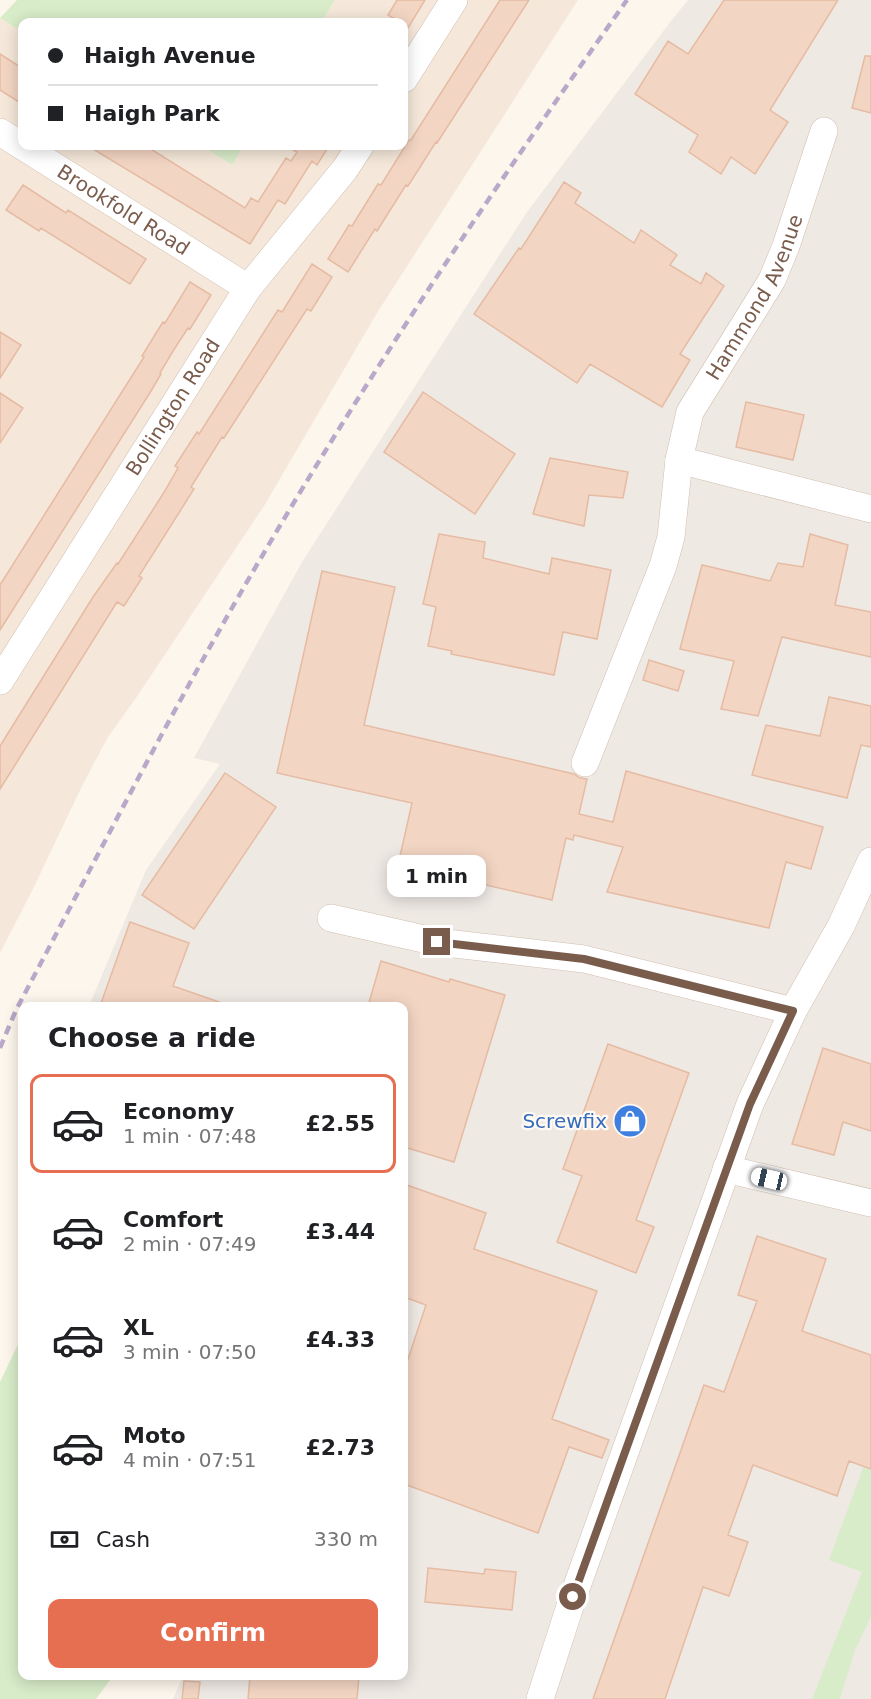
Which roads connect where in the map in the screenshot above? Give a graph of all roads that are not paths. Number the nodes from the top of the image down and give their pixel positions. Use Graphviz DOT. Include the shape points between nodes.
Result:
graph roads {
  1 [pos="454,0"];
  2 [pos="408,73"];
  3 [pos="824,131"];
  4 [pos="0,132"];
  5 [pos="18,143"];
  6 [pos="29,150"];
  7 [pos="357,150"];
  8 [pos="248,288"];
  9 [pos="680,460"];
  10 [pos="871,509"];
  11 [pos="0,681"];
  12 [pos="585,763"];
  13 [pos="871,861"];
  14 [pos="331,918"];
  15 [pos="793,1011"];
  16 [pos="726,1169"];
  17 [pos="871,1203"];
  18 [pos="540,1699"];
  1 -- 2 [label="street"];
  3 -- 9 [label="street, Hammond Avenue" via="772,280 690,412"];
  4 -- 5 [label="street, Brookfold Road"];
  6 -- 8 [label="street, Brookfold Road"];
  7 -- 8 [label="street, Bollington Road"];
  8 -- 11 [label="street, Bollington Road"];
  9 -- 10 [label="street"];
  9 -- 12 [label="street, Hammond Avenue" via="671,537 663,566"];
  13 -- 15 [label="street" via="841,926"];
  14 -- 15 [label="street" via="437,942 584,959"];
  15 -- 16 [label="street" via="750,1104"];
  16 -- 17 [label="street"];
  16 -- 18 [label="street"];
}
